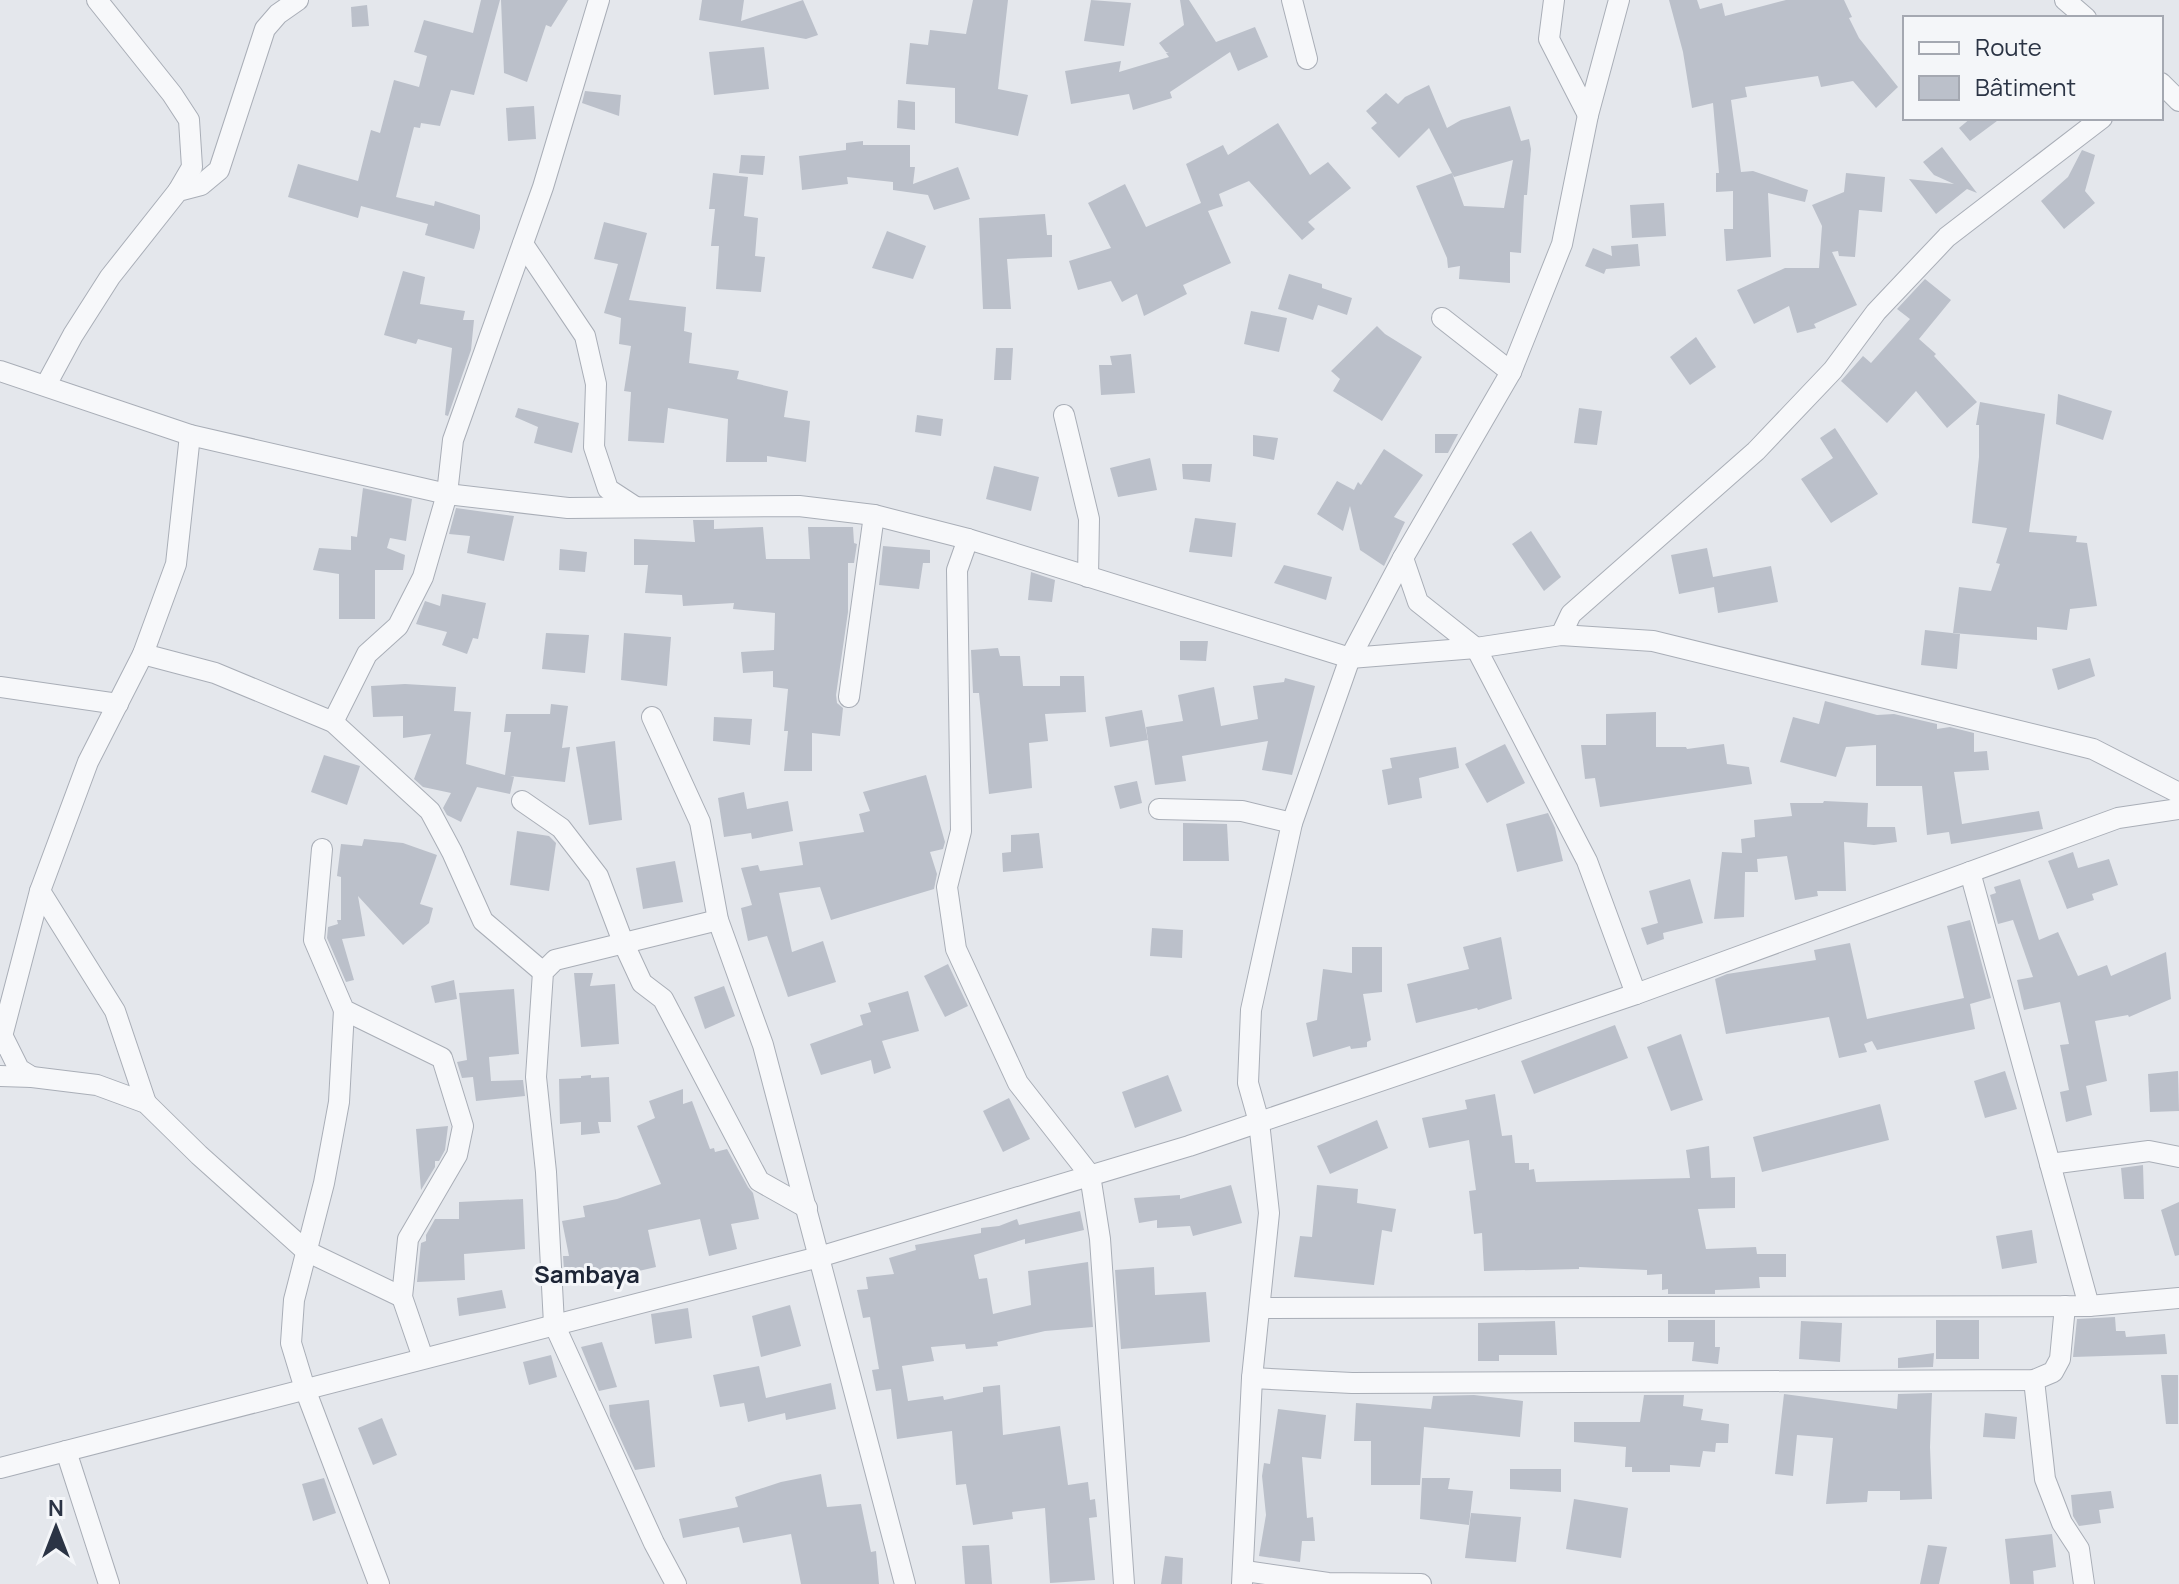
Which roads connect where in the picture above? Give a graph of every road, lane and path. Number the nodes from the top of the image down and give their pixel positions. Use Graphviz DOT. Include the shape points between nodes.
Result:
graph roads {
  1 [pos="97,0"];
  2 [pos="298,0"];
  3 [pos="599,0"];
  4 [pos="1292,0"];
  5 [pos="1554,0"];
  6 [pos="1619,0"];
  7 [pos="2065,0"];
  8 [pos="2084,16"];
  9 [pos="1307,59"];
  10 [pos="2163,85"];
  11 [pos="2179,101"];
  12 [pos="1588,115"];
  13 [pos="2099,120"];
  14 [pos="178,191"];
  15 [pos="523,244"];
  16 [pos="1442,318"];
  17 [pos="0,371"];
  18 [pos="1511,372"];
  19 [pos="46,385"];
  20 [pos="1064,415"];
  21 [pos="190,435"];
  22 [pos="447,494"];
  23 [pos="634,506"];
  24 [pos="874,515"];
  25 [pos="968,539"];
  26 [pos="1403,558"];
  27 [pos="1088,577"];
  28 [pos="1561,635"];
  29 [pos="1476,648"];
  30 [pos="143,654"];
  31 [pos="1350,658"];
  32 [pos="0,687"];
  33 [pos="849,697"];
  34 [pos="118,704"];
  35 [pos="652,717"];
  36 [pos="333,722"];
  37 [pos="2179,793"];
  38 [pos="522,801"];
  39 [pos="1159,809"];
  40 [pos="2179,809"];
  41 [pos="1292,823"];
  42 [pos="322,849"];
  43 [pos="1970,872"];
  44 [pos="40,891"];
  45 [pos="718,920"];
  46 [pos="623,942"];
  47 [pos="543,972"];
  48 [pos="1636,994"];
  49 [pos="344,1010"];
  50 [pos="2,1040"];
  51 [pos="0,1076"];
  52 [pos="32,1077"];
  53 [pos="146,1103"];
  54 [pos="1259,1122"];
  55 [pos="2179,1157"];
  56 [pos="2050,1164"];
  57 [pos="1090,1175"];
  58 [pos="807,1208"];
  59 [pos="306,1251"];
  60 [pos="819,1257"];
  61 [pos="402,1297"];
  62 [pos="2179,1298"];
  63 [pos="2065,1306"];
  64 [pos="2089,1306"];
  65 [pos="1260,1308"];
  66 [pos="554,1324"];
  67 [pos="423,1358"];
  68 [pos="1252,1378"];
  69 [pos="2034,1380"];
  70 [pos="305,1389"];
  71 [pos="66,1451"];
  72 [pos="0,1468"];
  73 [pos="1244,1577"];
  74 [pos="109,1584"];
  75 [pos="379,1584"];
  76 [pos="676,1584"];
  77 [pos="905,1584"];
  78 [pos="1124,1584"];
  79 [pos="1421,1584"];
  80 [pos="2084,1584"];
  1 -- 14 [label="street" via="189,120 192,167"];
  2 -- 14 [label="street" via="265,29 219,170 201,185"];
  3 -- 15 [label="street"];
  4 -- 9 [label="street"];
  5 -- 12 [label="street" via="1549,39"];
  6 -- 12 [label="street"];
  7 -- 8 [label="street"];
  10 -- 11 [label="street"];
  12 -- 18 [label="street" via="1562,244"];
  13 -- 28 [label="street" via="1947,237 1756,451 1571,614"];
  14 -- 19 [label="street" via="110,277"];
  15 -- 22 [label="street" via="453,440"];
  15 -- 23 [label="street" via="585,336 596,384 594,447 608,489"];
  16 -- 18 [label="street"];
  17 -- 19 [label="street"];
  18 -- 26 [label="street"];
  19 -- 21 [label="street"];
  20 -- 27 [label="street" via="1089,519"];
  21 -- 22 [label="street"];
  21 -- 30 [label="street" via="176,564"];
  22 -- 23 [label="street" via="568,508"];
  22 -- 36 [label="street" via="423,577 398,626 367,654"];
  23 -- 24 [label="street" via="799,506"];
  24 -- 25 [label="street"];
  24 -- 33 [label="street"];
  25 -- 27 [label="street"];
  25 -- 57 [label="street" via="957,570 961,831 947,887 956,949 1018,1083"];
  26 -- 29 [label="street" via="1418,602"];
  26 -- 31 [label="street"];
  27 -- 31 [label="street"];
  28 -- 29 [label="street"];
  28 -- 37 [label="street" via="1653,641 2093,749"];
  29 -- 31 [label="street"];
  29 -- 48 [label="street" via="1587,861"];
  30 -- 34 [label="street"];
  30 -- 36 [label="street" via="215,673"];
  31 -- 41 [label="street"];
  32 -- 34 [label="street"];
  34 -- 44 [label="street" via="88,762"];
  35 -- 45 [label="street" via="700,822"];
  36 -- 47 [label="street" via="430,811 483,921"];
  38 -- 46 [label="street" via="561,828 598,876"];
  39 -- 41 [label="street" via="1242,811"];
  40 -- 43 [label="street" via="2118,818"];
  41 -- 54 [label="street" via="1251,1010 1248,1083"];
  42 -- 49 [label="street" via="314,940"];
  43 -- 48 [label="street"];
  43 -- 56 [label="street"];
  44 -- 50 [label="street"];
  44 -- 53 [label="street" via="115,1011"];
  45 -- 46 [label="street"];
  45 -- 58 [label="street" via="763,1045"];
  46 -- 47 [label="street" via="555,960"];
  46 -- 58 [label="street" via="642,983 663,999 759,1181"];
  47 -- 66 [label="street" via="536,1077"];
  48 -- 54 [label="street"];
  49 -- 59 [label="street" via="339,1102"];
  49 -- 61 [label="street" via="442,1058 463,1126 457,1155 408,1239"];
  50 -- 52 [label="street" via="19,1069"];
  51 -- 52 [label="street"];
  52 -- 53 [label="street" via="97,1085"];
  53 -- 59 [label="street"];
  54 -- 57 [label="street"];
  54 -- 65 [label="street" via="1269,1213"];
  55 -- 56 [label="street" via="2149,1151"];
  56 -- 64 [label="street"];
  57 -- 60 [label="street"];
  57 -- 78 [label="street" via="1100,1239"];
  58 -- 60 [label="street"];
  59 -- 61 [label="street"];
  59 -- 70 [label="street" via="291,1343"];
  60 -- 66 [label="street"];
  60 -- 77 [label="street"];
  61 -- 67 [label="street"];
  62 -- 64 [label="street"];
  63 -- 64 [label="street"];
  63 -- 65 [label="street"];
  63 -- 69 [label="street" via="2060,1359 2053,1372"];
  65 -- 68 [label="street"];
  66 -- 67 [label="street"];
  66 -- 76 [label="street"];
  67 -- 70 [label="street"];
  68 -- 69 [label="street" via="1352,1383"];
  68 -- 73 [label="street"];
  69 -- 80 [label="street" via="2045,1479 2079,1549"];
  70 -- 71 [label="street"];
  70 -- 75 [label="street"];
  71 -- 72 [label="street"];
  71 -- 74 [label="street"];
  73 -- 79 [label="street"];
}
